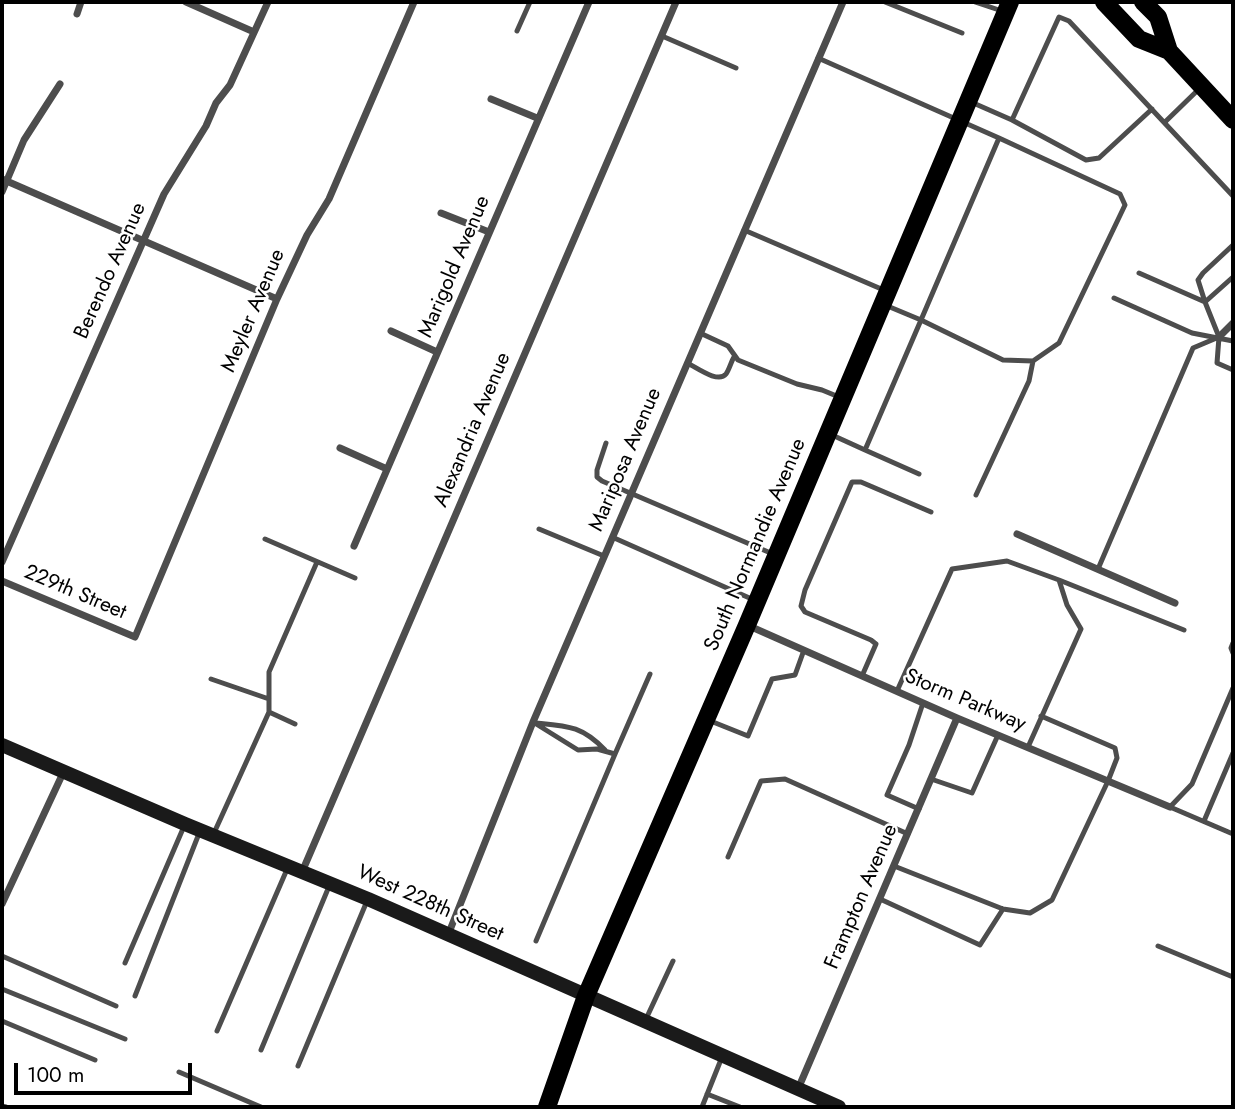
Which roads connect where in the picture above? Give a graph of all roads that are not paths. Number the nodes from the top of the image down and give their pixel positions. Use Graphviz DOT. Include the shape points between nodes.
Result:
graph roads {
  1 [pos="81,2"];
  2 [pos="186,2"];
  3 [pos="268,2"];
  4 [pos="414,2"];
  5 [pos="530,2"];
  6 [pos="589,2"];
  7 [pos="676,2"];
  8 [pos="843,2"];
  9 [pos="885,2"];
  10 [pos="975,2"];
  11 [pos="1104,2"];
  12 [pos="1143,2"];
  13 [pos="1008,7"];
  14 [pos="76,14"];
  15 [pos="517,31"];
  16 [pos="254,32"];
  17 [pos="962,33"];
  18 [pos="662,36"];
  19 [pos="1169,51"];
  20 [pos="818,58"];
  21 [pos="736,68"];
  22 [pos="60,84"];
  23 [pos="1202,86"];
  24 [pos="491,99"];
  25 [pos="968,101"];
  26 [pos="1152,109"];
  27 [pos="537,118"];
  28 [pos="1012,120"];
  29 [pos="1233,120"];
  30 [pos="960,121"];
  31 [pos="1165,122"];
  32 [pos="999,138"];
  33 [pos="4,180"];
  34 [pos="2,192"];
  35 [pos="1233,196"];
  36 [pos="441,213"];
  37 [pos="744,230"];
  38 [pos="489,232"];
  39 [pos="143,242"];
  40 [pos="1233,245"];
  41 [pos="1139,273"];
  42 [pos="1233,277"];
  43 [pos="885,298"];
  44 [pos="1114,298"];
  45 [pos="277,299"];
  46 [pos="1205,302"];
  47 [pos="921,320"];
  48 [pos="1233,323"];
  49 [pos="391,331"];
  50 [pos="700,333"];
  51 [pos="1219,337"];
  52 [pos="1233,341"];
  53 [pos="437,352"];
  54 [pos="734,357"];
  55 [pos="1033,361"];
  56 [pos="687,363"];
  57 [pos="1233,370"];
  58 [pos="842,399"];
  59 [pos="828,433"];
  60 [pos="606,443"];
  61 [pos="340,449"];
  62 [pos="864,450"];
  63 [pos="387,469"];
  64 [pos="919,474"];
  65 [pos="631,492"];
  66 [pos="976,495"];
  67 [pos="931,512"];
  68 [pos="539,529"];
  69 [pos="1017,534"];
  70 [pos="612,537"];
  71 [pos="265,539"];
  72 [pos="354,546"];
  73 [pos="776,555"];
  74 [pos="604,556"];
  75 [pos="2,562"];
  76 [pos="317,562"];
  77 [pos="1098,569"];
  78 [pos="355,578"];
  79 [pos="1059,580"];
  80 [pos="2,581"];
  81 [pos="757,601"];
  82 [pos="1175,603"];
  83 [pos="747,625"];
  84 [pos="1184,630"];
  85 [pos="135,637"];
  86 [pos="1233,642"];
  87 [pos="804,650"];
  88 [pos="1233,653"];
  89 [pos="650,674"];
  90 [pos="862,676"];
  91 [pos="211,680"];
  92 [pos="1233,688"];
  93 [pos="897,691"];
  94 [pos="269,699"];
  95 [pos="923,703"];
  96 [pos="269,712"];
  97 [pos="1041,716"];
  98 [pos="957,718"];
  99 [pos="706,719"];
  100 [pos="533,722"];
  101 [pos="295,724"];
  102 [pos="998,735"];
  103 [pos="2,745"];
  104 [pos="1028,747"];
  105 [pos="605,750"];
  106 [pos="1233,753"];
  107 [pos="615,754"];
  108 [pos="63,773"];
  109 [pos="931,779"];
  110 [pos="1108,781"];
  111 [pos="1170,807"];
  112 [pos="919,808"];
  113 [pos="1204,821"];
  114 [pos="185,824"];
  115 [pos="207,833"];
  116 [pos="908,834"];
  117 [pos="1233,834"];
  118 [pos="727,857"];
  119 [pos="894,866"];
  120 [pos="295,869"];
  121 [pos="330,884"];
  122 [pos="368,899"];
  123 [pos="880,900"];
  124 [pos="2,904"];
  125 [pos="1003,909"];
  126 [pos="448,935"];
  127 [pos="536,941"];
  128 [pos="1158,946"];
  129 [pos="2,956"];
  130 [pos="673,961"];
  131 [pos="125,963"];
  132 [pos="1233,977"];
  133 [pos="2,989"];
  134 [pos="135,996"];
  135 [pos="586,996"];
  136 [pos="116,1006"];
  137 [pos="2,1021"];
  138 [pos="645,1021"];
  139 [pos="218,1031"];
  140 [pos="125,1039"];
  141 [pos="261,1050"];
  142 [pos="722,1056"];
  143 [pos="95,1060"];
  144 [pos="298,1066"];
  145 [pos="179,1072"];
  146 [pos="798,1090"];
  147 [pos="707,1094"];
  148 [pos="261,1107"];
  149 [pos="547,1107"];
  150 [pos="702,1107"];
  151 [pos="740,1107"];
  152 [pos="839,1107"];
  1 -- 14 [label="street"];
  2 -- 16 [label="street"];
  3 -- 16 [label="street, Berendo Avenue"];
  4 -- 45 [label="street, Meyler Avenue" via="329,199 306,235"];
  5 -- 15 [label="lane"];
  6 -- 27 [label="street, Marigold Avenue"];
  7 -- 18 [label="street, Alexandria Avenue"];
  8 -- 20 [label="street, Mariposa Avenue"];
  9 -- 17 [label="lane"];
  10 -- 13 [label="lane"];
  11 -- 19 [label="main road" via="1139,39"];
  12 -- 19 [label="main road" via="1158,18"];
  13 -- 25 [label="main road, South Normandie Avenue"];
  16 -- 39 [label="street, Berendo Avenue" via="230,85 164,194"];
  18 -- 21 [label="lane"];
  18 -- 120 [label="street, Alexandria Avenue"];
  19 -- 23 [label="main road"];
  20 -- 30 [label="lane"];
  20 -- 37 [label="street, Mariposa Avenue"];
  22 -- 33 [label="street"];
  23 -- 29 [label="main road"];
  23 -- 31 [label="lane"];
  24 -- 27 [label="street"];
  25 -- 28 [label="lane"];
  25 -- 30 [label="main road, South Normandie Avenue"];
  26 -- 28 [label="lane" via="1099,158 1086,160"];
  26 -- 28 [label="lane" via="1069,21 1059,17"];
  26 -- 31 [label="lane"];
  27 -- 38 [label="street, Marigold Avenue"];
  30 -- 32 [label="lane"];
  30 -- 43 [label="main road, South Normandie Avenue"];
  31 -- 35 [label="lane"];
  32 -- 47 [label="lane"];
  32 -- 55 [label="lane" via="1120,194 1125,205 1059,343"];
  33 -- 34 [label="street"];
  33 -- 39 [label="street"];
  36 -- 38 [label="street"];
  37 -- 43 [label="lane"];
  37 -- 50 [label="street, Mariposa Avenue"];
  38 -- 53 [label="street, Marigold Avenue"];
  39 -- 45 [label="street"];
  39 -- 75 [label="street, Berendo Avenue"];
  40 -- 46 [label="lane" via="1198,281"];
  41 -- 46 [label="lane"];
  42 -- 46 [label="lane"];
  43 -- 47 [label="lane"];
  43 -- 58 [label="main road, South Normandie Avenue"];
  44 -- 51 [label="lane" via="1192,333"];
  45 -- 85 [label="street, Meyler Avenue"];
  46 -- 51 [label="lane"];
  47 -- 55 [label="lane" via="1003,360"];
  47 -- 62 [label="lane"];
  48 -- 51 [label="street"];
  49 -- 53 [label="street"];
  50 -- 54 [label="lane" via="728,346"];
  50 -- 56 [label="street, Mariposa Avenue"];
  51 -- 52 [label="lane"];
  51 -- 57 [label="lane" via="1217,363"];
  51 -- 77 [label="lane" via="1193,348"];
  53 -- 63 [label="street, Marigold Avenue"];
  54 -- 56 [label="lane" via="722,378"];
  54 -- 58 [label="lane"];
  55 -- 66 [label="lane" via="1029,381"];
  56 -- 65 [label="street, Mariposa Avenue"];
  58 -- 59 [label="main road, South Normandie Avenue"];
  59 -- 62 [label="lane"];
  59 -- 73 [label="main road, South Normandie Avenue"];
  60 -- 65 [label="lane" via="597,477"];
  61 -- 63 [label="street"];
  62 -- 64 [label="lane"];
  63 -- 72 [label="street, Marigold Avenue"];
  65 -- 70 [label="street, Mariposa Avenue"];
  65 -- 73 [label="lane"];
  67 -- 90 [label="lane" via="852,482 805,590 801,606 805,612 876,644"];
  68 -- 74 [label="lane"];
  69 -- 77 [label="street"];
  70 -- 74 [label="street, Mariposa Avenue"];
  70 -- 81 [label="lane"];
  71 -- 76 [label="lane"];
  73 -- 81 [label="main road, South Normandie Avenue"];
  74 -- 100 [label="street, Mariposa Avenue"];
  76 -- 78 [label="lane"];
  76 -- 94 [label="lane" via="269,672"];
  77 -- 82 [label="street"];
  79 -- 84 [label="lane"];
  79 -- 93 [label="lane" via="1007,561 952,569"];
  79 -- 97 [label="lane" via="1081,628"];
  80 -- 85 [label="street, 229th Street"];
  81 -- 83 [label="main road, South Normandie Avenue"];
  83 -- 87 [label="street, Storm Parkway"];
  83 -- 99 [label="main road, South Normandie Avenue"];
  86 -- 88 [label="lane"];
  87 -- 90 [label="street, Storm Parkway"];
  87 -- 99 [label="lane" via="794,675 772,679 748,736"];
  89 -- 107 [label="lane"];
  90 -- 93 [label="street, Storm Parkway"];
  91 -- 94 [label="lane"];
  92 -- 111 [label="lane" via="1192,784"];
  93 -- 95 [label="street, Storm Parkway"];
  94 -- 96 [label="lane"];
  95 -- 98 [label="street, Storm Parkway"];
  95 -- 112 [label="lane" via="887,795"];
  96 -- 101 [label="lane"];
  96 -- 115 [label="lane"];
  97 -- 104 [label="lane"];
  97 -- 110 [label="lane" via="1115,748 1117,758"];
  98 -- 102 [label="street, Storm Parkway"];
  98 -- 109 [label="street, Frampton Avenue"];
  99 -- 135 [label="main road, South Normandie Avenue"];
  100 -- 105 [label="lane" via="578,750"];
  100 -- 105 [label="lane" via="573,726 591,735"];
  100 -- 126 [label="street, Mariposa Avenue"];
  102 -- 104 [label="street, Storm Parkway"];
  102 -- 109 [label="lane" via="972,793"];
  103 -- 108 [label="street, West 228th Street"];
  104 -- 110 [label="street, Storm Parkway"];
  105 -- 107 [label="lane"];
  106 -- 113 [label="lane"];
  107 -- 127 [label="lane"];
  108 -- 114 [label="street, West 228th Street"];
  108 -- 124 [label="street"];
  109 -- 112 [label="street, Frampton Avenue"];
  110 -- 111 [label="street, Storm Parkway"];
  110 -- 125 [label="lane" via="1052,900 1030,913"];
  111 -- 113 [label="lane"];
  112 -- 116 [label="street, Frampton Avenue"];
  113 -- 117 [label="lane"];
  114 -- 115 [label="street, West 228th Street"];
  114 -- 131 [label="lane"];
  115 -- 120 [label="street, West 228th Street"];
  115 -- 134 [label="lane"];
  116 -- 118 [label="lane" via="785,779 761,781"];
  116 -- 119 [label="street, Frampton Avenue"];
  119 -- 123 [label="street, Frampton Avenue"];
  119 -- 125 [label="lane"];
  120 -- 121 [label="street, West 228th Street"];
  120 -- 139 [label="lane"];
  121 -- 122 [label="street, West 228th Street"];
  121 -- 141 [label="lane"];
  122 -- 126 [label="street, West 228th Street"];
  122 -- 144 [label="lane"];
  123 -- 125 [label="lane" via="980,945"];
  123 -- 146 [label="street, Frampton Avenue"];
  126 -- 135 [label="street, West 228th Street"];
  128 -- 132 [label="lane"];
  129 -- 136 [label="lane"];
  130 -- 138 [label="lane"];
  133 -- 140 [label="lane"];
  135 -- 138 [label="street, West 228th Street"];
  135 -- 149 [label="main road, South Normandie Avenue"];
  137 -- 143 [label="lane"];
  138 -- 142 [label="street, West 228th Street"];
  142 -- 146 [label="street, West 228th Street"];
  142 -- 147 [label="lane"];
  145 -- 148 [label="lane"];
  146 -- 152 [label="street, West 228th Street"];
  147 -- 150 [label="lane"];
  147 -- 151 [label="lane"];
}
